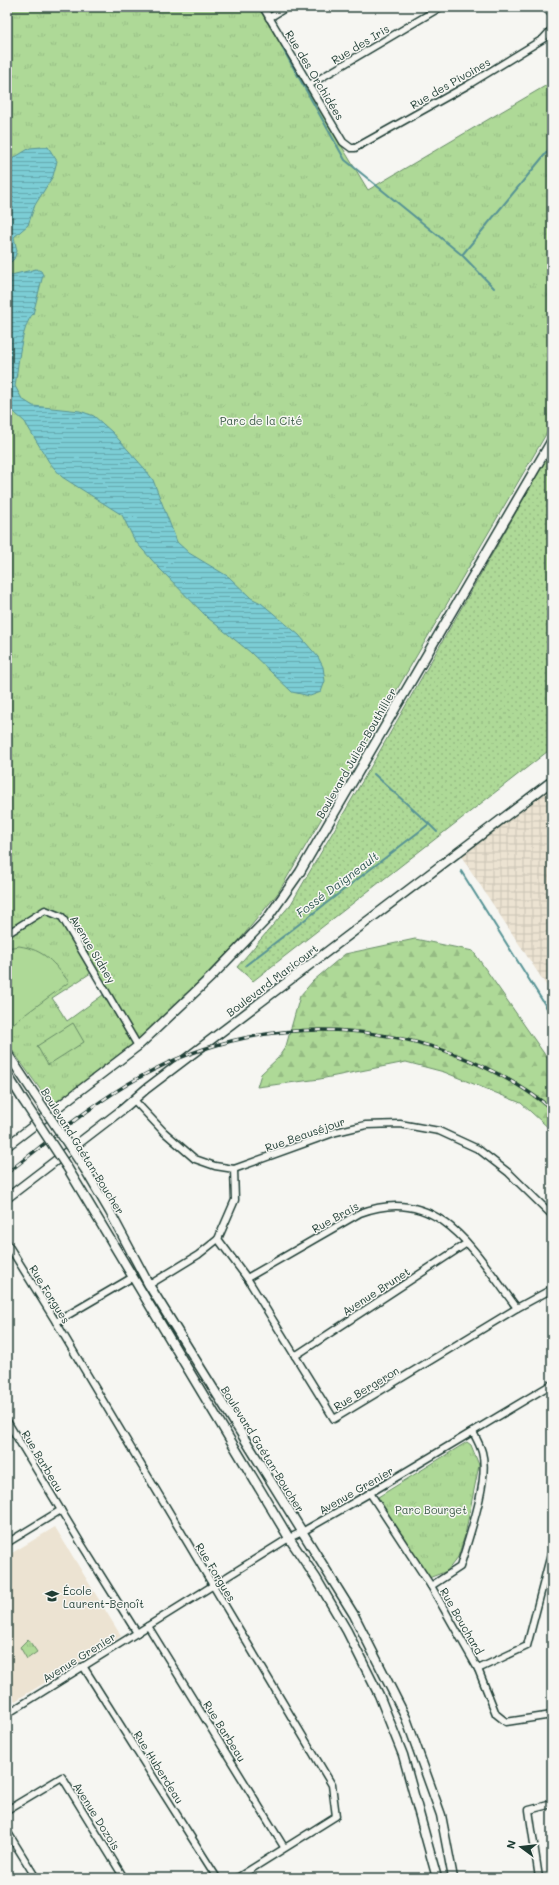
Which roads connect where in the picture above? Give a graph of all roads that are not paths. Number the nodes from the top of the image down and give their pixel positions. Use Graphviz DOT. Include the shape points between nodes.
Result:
graph roads {
  1 [pos="263,7"];
  2 [pos="287,7"];
  3 [pos="441,7"];
  4 [pos="544,7"];
  5 [pos="552,14"];
  6 [pos="269,18"];
  7 [pos="552,29"];
  8 [pos="310,85"];
  9 [pos="355,148"];
  10 [pos="552,440"];
  11 [pos="552,781"];
  12 [pos="7,934"];
  13 [pos="138,1046"];
  14 [pos="7,1053"];
  15 [pos="7,1074"];
  16 [pos="134,1100"];
  17 [pos="7,1146"];
  18 [pos="234,1169"];
  19 [pos="7,1198"];
  20 [pos="552,1215"];
  21 [pos="218,1239"];
  22 [pos="7,1243"];
  23 [pos="468,1243"];
  24 [pos="133,1277"];
  25 [pos="247,1278"];
  26 [pos="149,1285"];
  27 [pos="552,1289"];
  28 [pos="517,1308"];
  29 [pos="56,1322"];
  30 [pos="295,1356"];
  31 [pos="552,1384"];
  32 [pos="7,1421"];
  33 [pos="473,1432"];
  34 [pos="370,1493"];
  35 [pos="61,1510"];
  36 [pos="302,1532"];
  37 [pos="289,1538"];
  38 [pos="7,1543"];
  39 [pos="552,1550"];
  40 [pos="213,1586"];
  41 [pos="431,1586"];
  42 [pos="148,1626"];
  43 [pos="137,1632"];
  44 [pos="83,1666"];
  45 [pos="478,1669"];
  46 [pos="7,1714"];
  47 [pos="552,1715"];
  48 [pos="552,1804"];
  49 [pos="7,1810"];
  50 [pos="7,1831"];
  51 [pos="284,1847"];
  52 [pos="36,1878"];
  53 [pos="124,1878"];
  54 [pos="217,1878"];
  55 [pos="237,1878"];
  56 [pos="437,1878"];
  57 [pos="453,1878"];
  58 [pos="539,1878"];
  1 -- 6 [label="street, Rue des Orchidées"];
  2 -- 6 [label="street"];
  3 -- 8 [label="street, Rue des Iris"];
  4 -- 5 [label="street"];
  6 -- 8 [label="street, Rue des Orchidées"];
  7 -- 9 [label="street, Rue des Pivoines" via="543,39 468,85"];
  8 -- 9 [label="street, Rue des Orchidées" via="343,142"];
  10 -- 13 [label="main road, Boulevard Julien-Bouthillier" via="300,872 267,919 212,976"];
  11 -- 16 [label="main road, Boulevard Maricourt"];
  12 -- 13 [label="street, Avenue Sidney" via="44,910 62,917"];
  13 -- 17 [label="main road, Boulevard Julien-Bouthillier"];
  14 -- 26 [label="main road, Boulevard Gaétan-Boucher, bridge" via="86,1171"];
  15 -- 24 [label="main road, Boulevard Gaétan-Boucher, bridge"];
  16 -- 18 [label="street, Rue Beauséjour" via="164,1132 195,1159"];
  16 -- 19 [label="main road, Boulevard Maricourt"];
  18 -- 20 [label="street, Rue Beauséjour" via="336,1132 366,1125 400,1124 438,1131 478,1148 509,1173"];
  18 -- 21 [label="street" via="235,1200"];
  21 -- 25 [label="street, Rue Bergeron"];
  21 -- 26 [label="street" via="198,1255"];
  22 -- 29 [label="street, Rue Forgues"];
  23 -- 25 [label="street, Rue Brais" via="451,1226 414,1206 396,1204 376,1207 360,1213"];
  23 -- 28 [label="street, Rue Brais"];
  23 -- 30 [label="street, Avenue Brunet"];
  24 -- 29 [label="street"];
  24 -- 37 [label="main road, Boulevard Gaétan-Boucher"];
  25 -- 30 [label="street, Rue Bergeron"];
  26 -- 36 [label="main road, Boulevard Gaétan-Boucher"];
  27 -- 28 [label="street, Rue Bergeron"];
  28 -- 30 [label="street, Rue Bergeron" via="334,1419"];
  29 -- 40 [label="street, Rue Forgues"];
  31 -- 33 [label="street, Avenue Grenier"];
  32 -- 35 [label="street, Rue Barbeau"];
  33 -- 34 [label="street, Avenue Grenier"];
  33 -- 41 [label="street" via="482,1453 484,1480 460,1567"];
  34 -- 36 [label="street, Avenue Grenier"];
  34 -- 41 [label="street, Rue Bouchard"];
  35 -- 38 [label="street"];
  35 -- 43 [label="street, Rue Barbeau"];
  36 -- 37 [label="street, Avenue Grenier"];
  36 -- 57 [label="main road, Boulevard Gaétan-Boucher" via="354,1615 406,1718 441,1815"];
  37 -- 40 [label="street, Avenue Grenier"];
  37 -- 56 [label="main road, Boulevard Gaétan-Boucher" via="347,1631 379,1695 403,1755"];
  39 -- 45 [label="street" via="527,1646"];
  40 -- 42 [label="street, Avenue Grenier"];
  40 -- 51 [label="street, Rue Forgues" via="332,1785 336,1816"];
  41 -- 45 [label="street, Rue Bouchard"];
  42 -- 43 [label="street, Avenue Grenier"];
  42 -- 51 [label="street, Rue Barbeau"];
  43 -- 44 [label="street, Avenue Grenier"];
  44 -- 46 [label="street, Avenue Grenier"];
  44 -- 54 [label="street, Rue Huberdeau"];
  45 -- 47 [label="street, Rue Bouchard" via="496,1714 506,1722"];
  48 -- 58 [label="street" via="530,1810"];
  49 -- 53 [label="street, Avenue Dozois" via="62,1778"];
  50 -- 52 [label="street"];
  51 -- 55 [label="street, Rue Forgues"];
}
